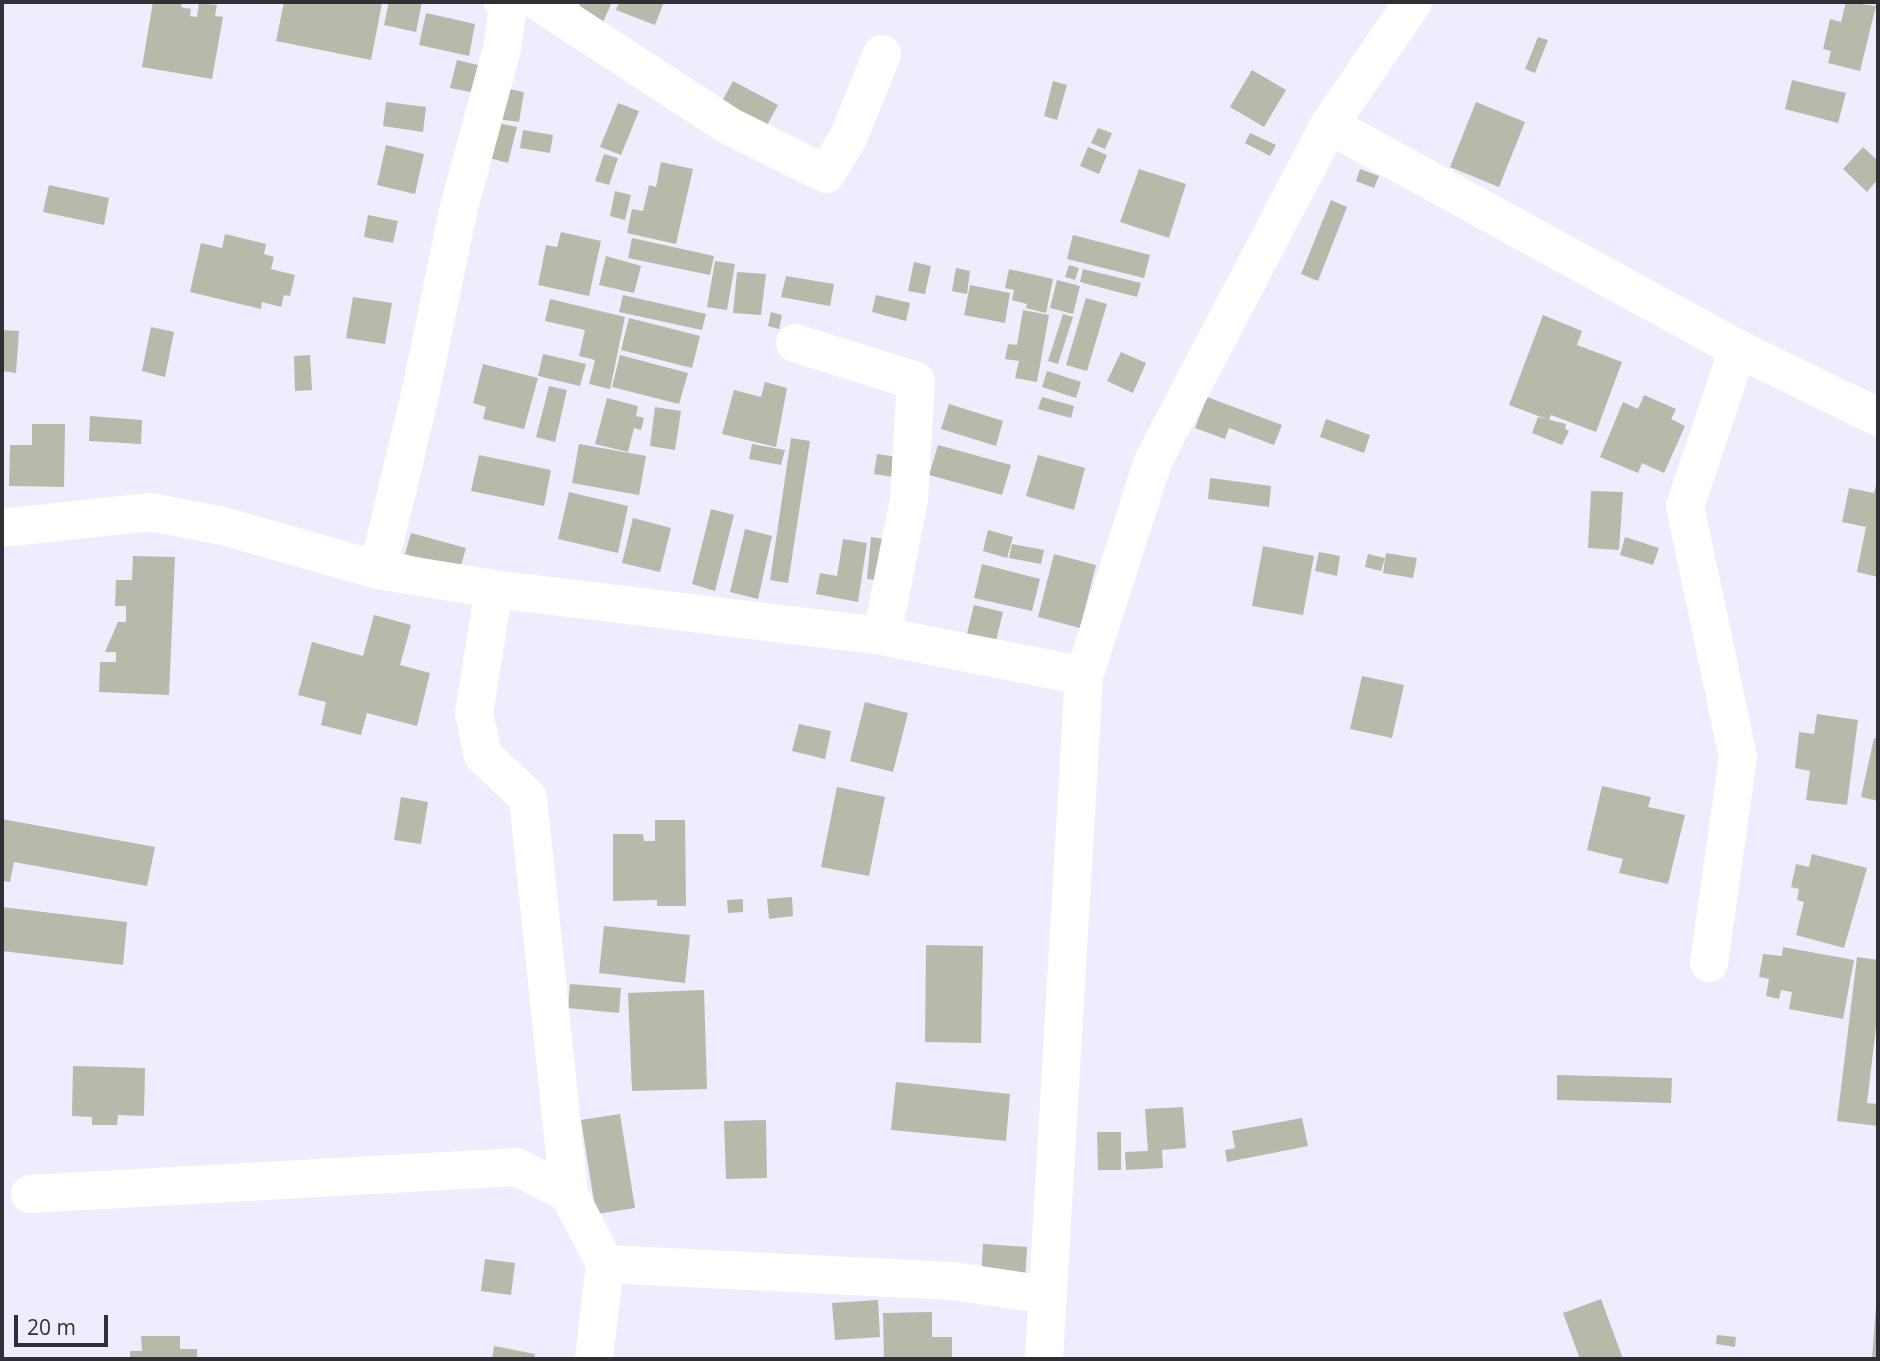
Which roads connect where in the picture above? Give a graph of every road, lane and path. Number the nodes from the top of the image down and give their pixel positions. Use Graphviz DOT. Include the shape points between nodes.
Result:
graph roads {
  1 [pos="1413,2"];
  2 [pos="521,3"];
  3 [pos="882,54"];
  4 [pos="1329,125"];
  5 [pos="795,343"];
  6 [pos="1738,349"];
  7 [pos="1878,417"];
  8 [pos="2,528"];
  9 [pos="378,570"];
  10 [pos="494,589"];
  11 [pos="882,636"];
  12 [pos="1084,676"];
  13 [pos="1709,963"];
  14 [pos="30,1194"];
  15 [pos="569,1194"];
  16 [pos="605,1265"];
  17 [pos="1047,1294"];
  18 [pos="594,1359"];
  19 [pos="1044,1359"];
  1 -- 4 [label="street"];
  2 -- 3 [label="street" via="729,126 826,174 848,138"];
  2 -- 9 [label="street" via="502,49 459,207"];
  4 -- 6 [label="street"];
  4 -- 12 [label="street" via="1153,461"];
  5 -- 11 [label="street" via="916,381 909,499"];
  6 -- 7 [label="street"];
  6 -- 13 [label="street" via="1685,506 1738,757"];
  8 -- 9 [label="street" via="150,512 223,526"];
  9 -- 10 [label="street"];
  10 -- 11 [label="street"];
  10 -- 15 [label="street" via="474,713 483,755 528,798"];
  11 -- 12 [label="street"];
  12 -- 17 [label="street"];
  14 -- 15 [label="street" via="517,1167"];
  15 -- 16 [label="street"];
  16 -- 17 [label="street" via="953,1281"];
  16 -- 18 [label="street"];
  17 -- 19 [label="street"];
}
